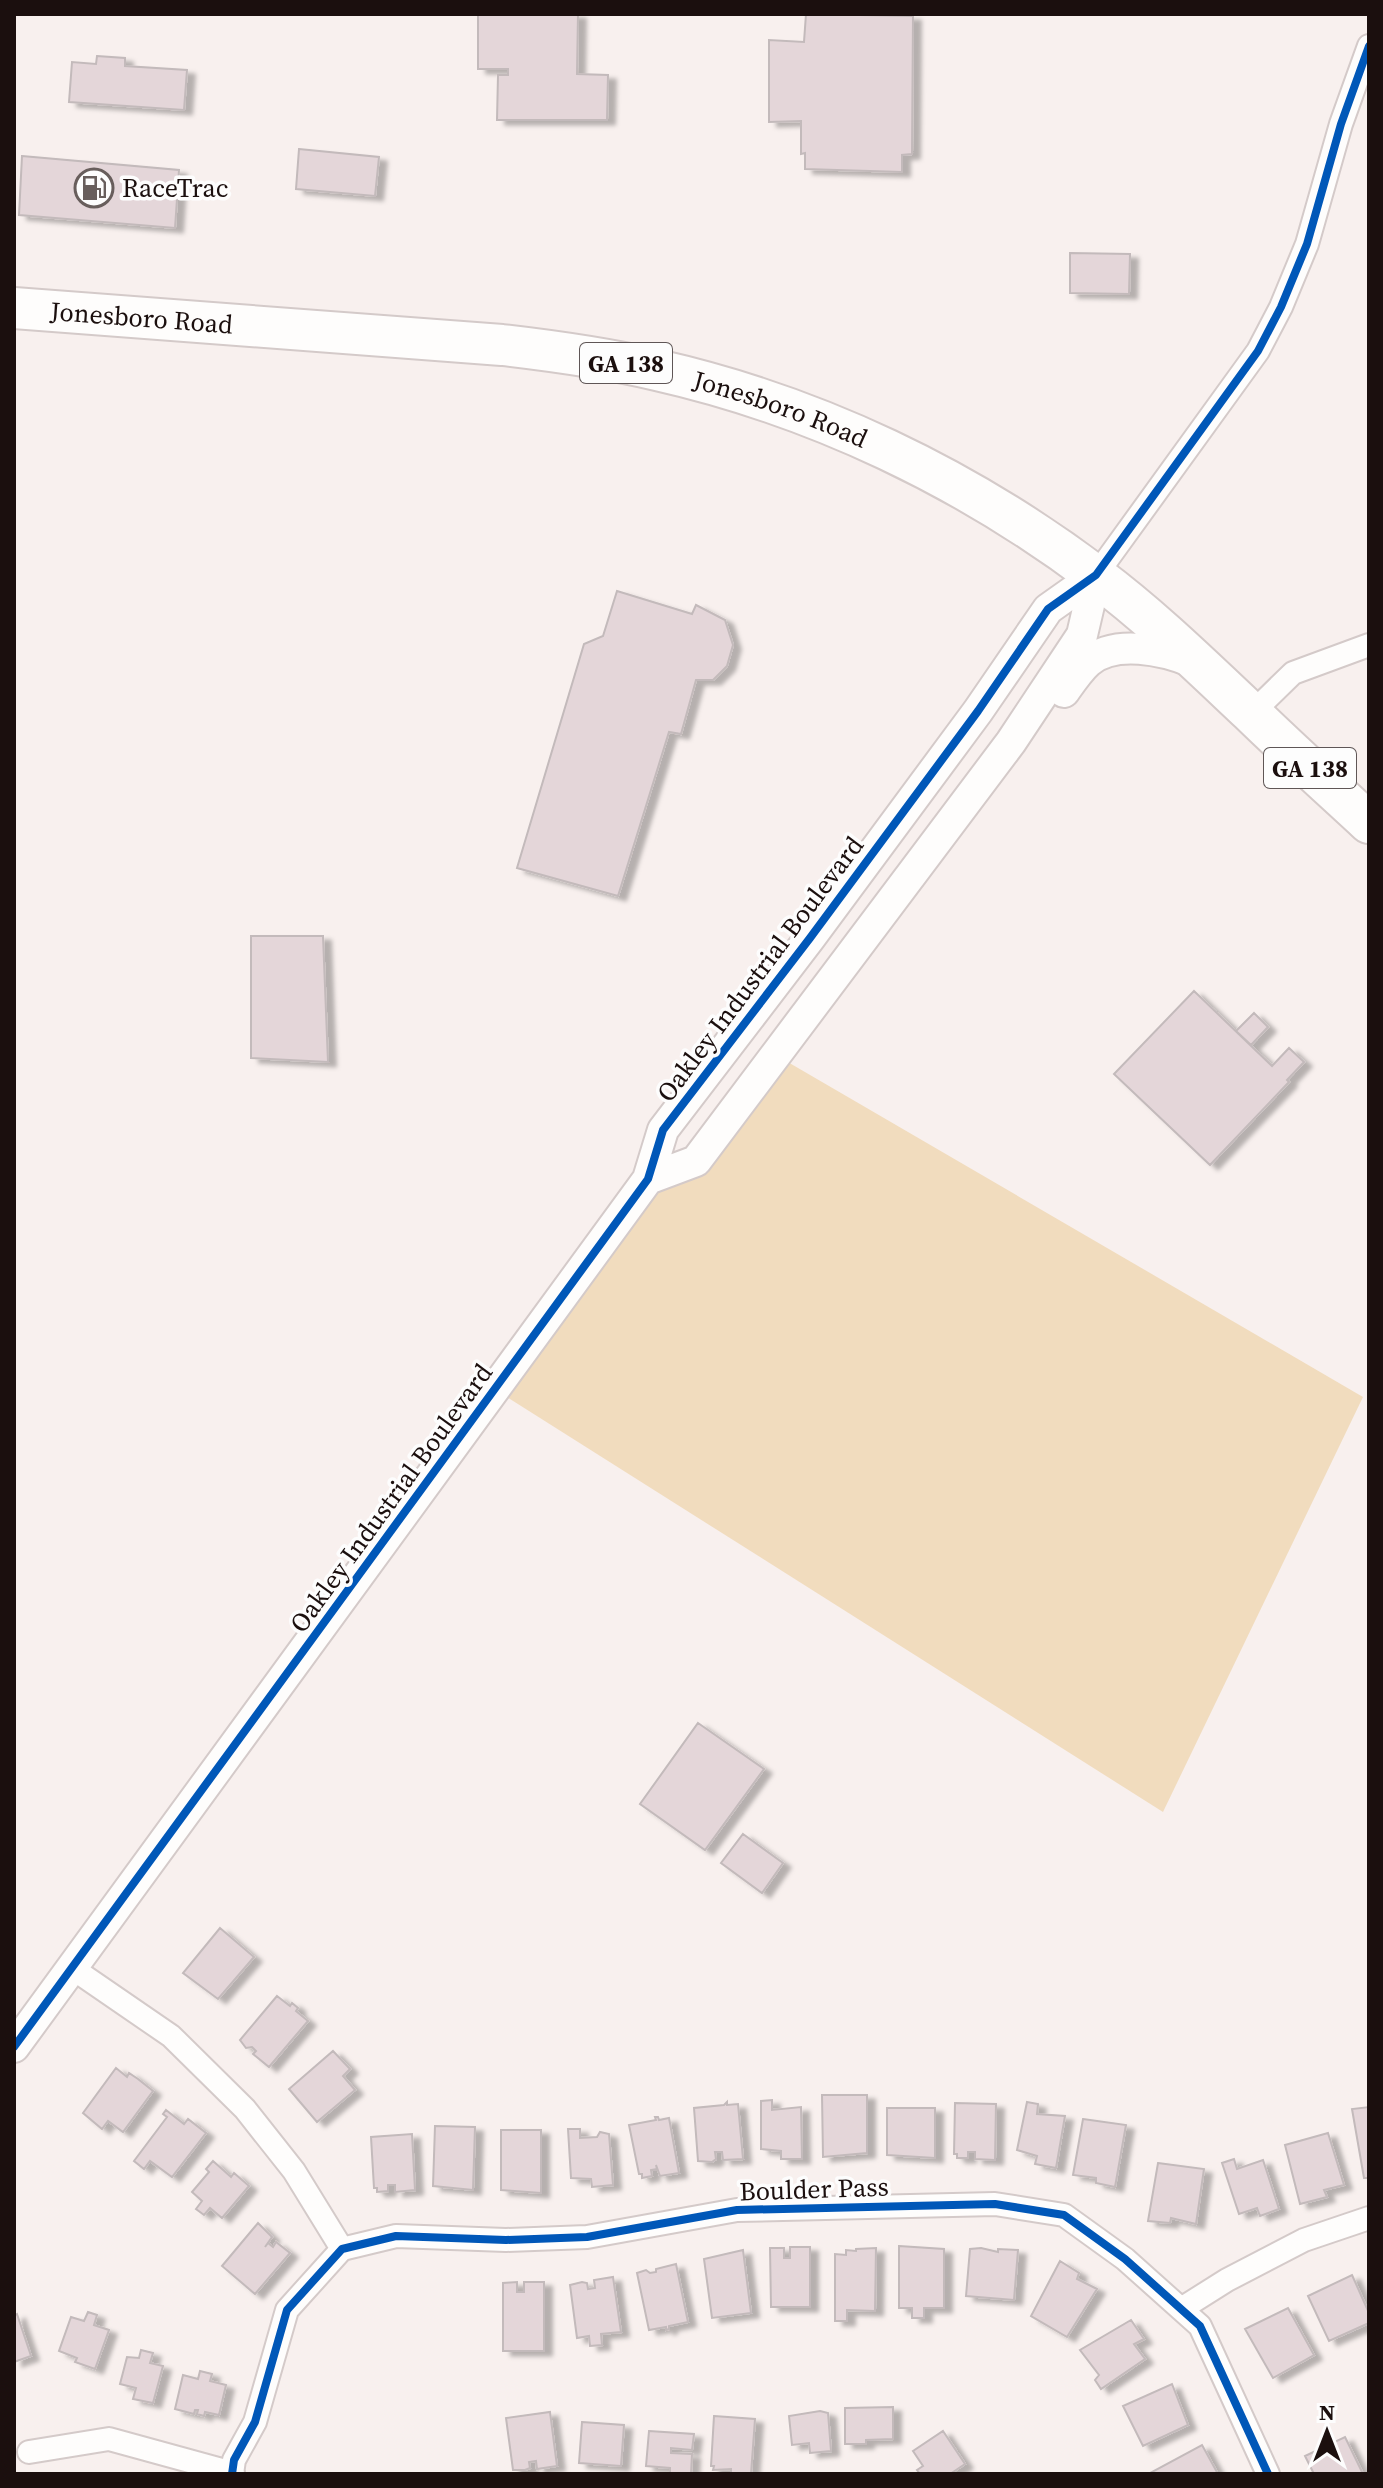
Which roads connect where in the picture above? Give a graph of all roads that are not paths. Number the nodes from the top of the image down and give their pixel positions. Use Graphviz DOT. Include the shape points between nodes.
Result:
graph roads {
  1 [pos="1369,46"];
  2 [pos="14,308"];
  3 [pos="1096,575"];
  4 [pos="1369,645"];
  5 [pos="1200,665"];
  6 [pos="1251,714"];
  7 [pos="1369,823"];
  8 [pos="931,848"];
  9 [pos="648,1179"];
  10 [pos="72,1968"];
  11 [pos="14,2047"];
  12 [pos="1369,2218"];
  13 [pos="342,2249"];
  14 [pos="1181,2309"];
  15 [pos="29,2452"];
  16 [pos="232,2473"];
  17 [pos="1268,2474"];
  1 -- 3 [label="street, Oakley Industrial Boulevard" via="1307,244 1258,351"];
  2 -- 3 [label="highway, Jonesboro Road / GA 138" via="502,345 657,370 771,402 880,445 985,500"];
  3 -- 5 [label="highway, Jonesboro Road / GA 138"];
  3 -- 8 [label="street, Oakley Industrial Boulevard" via="1082,635"];
  3 -- 9 [label="street, Oakley Industrial Boulevard" via="1048,609 978,711 663,1130"];
  4 -- 6 [label="street" via="1293,673"];
  5 -- 6 [label="highway, Jonesboro Road / GA 138"];
  5 -- 8 [label="street" via="1176,655 1119,650 1086,663 959,839"];
  6 -- 7 [label="highway, Jonesboro Road / GA 138"];
  8 -- 9 [label="street, Oakley Industrial Boulevard" via="696,1161"];
  9 -- 10 [label="street, Oakley Industrial Boulevard"];
  10 -- 11 [label="street, Oakley Industrial Boulevard"];
  10 -- 13 [label="street" via="171,2036 245,2109 294,2171"];
  12 -- 14 [label="street" via="1304,2240"];
  13 -- 14 [label="street, Boulder Pass" via="396,2236 587,2237 737,2210 995,2204 1064,2215"];
  13 -- 16 [label="street" via="287,2310 255,2422"];
  14 -- 17 [label="street, Boulder Pass" via="1200,2326"];
  15 -- 16 [label="street" via="109,2439"];
}
